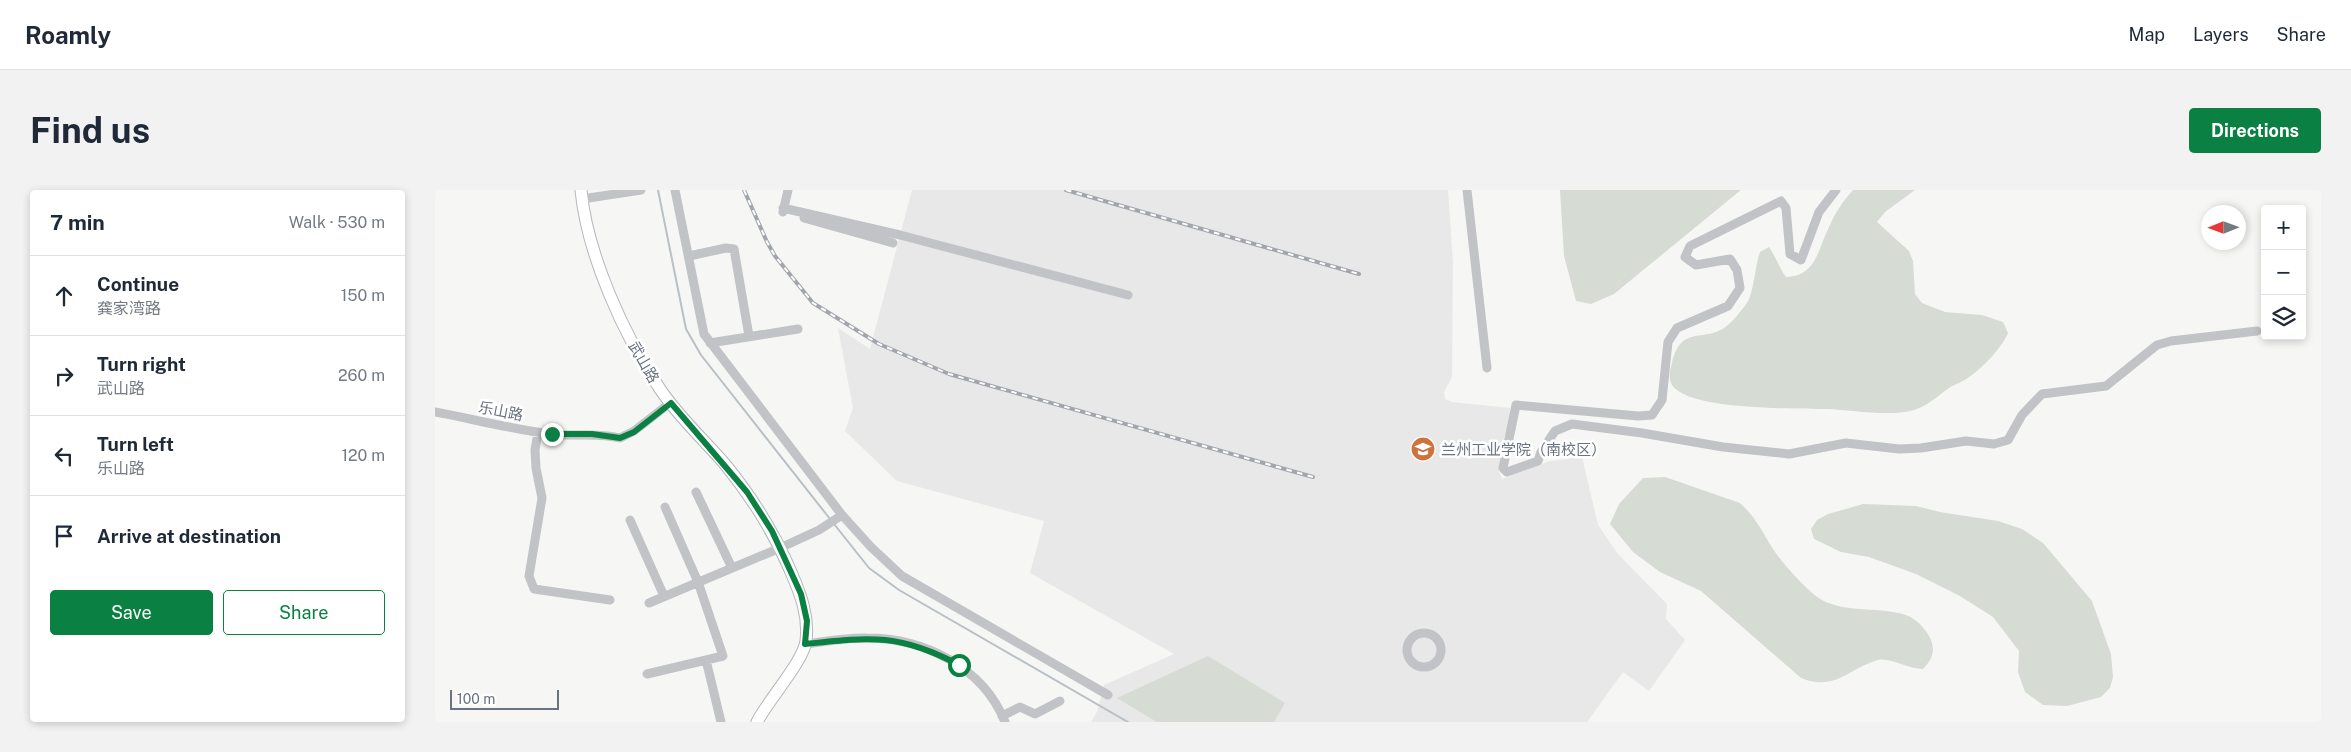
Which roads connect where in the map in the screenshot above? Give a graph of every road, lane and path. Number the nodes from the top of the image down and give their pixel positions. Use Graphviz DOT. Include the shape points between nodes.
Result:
graph roads {
  1 [pos="641,190"];
  2 [pos="675,190"];
  3 [pos="788,190"];
  4 [pos="1467,190"];
  5 [pos="1836,190"];
  6 [pos="582,194"];
  7 [pos="783,208"];
  8 [pos="893,243"];
  9 [pos="689,256"];
  10 [pos="1128,296"];
  11 [pos="798,328"];
  12 [pos="2257,331"];
  13 [pos="749,336"];
  14 [pos="710,343"];
  15 [pos="1487,368"];
  16 [pos="671,403"];
  17 [pos="435,412"];
  18 [pos="539,432"];
  19 [pos="696,492"];
  20 [pos="665,507"];
  21 [pos="840,517"];
  22 [pos="631,520"];
  23 [pos="780,548"];
  24 [pos="731,568"];
  25 [pos="698,582"];
  26 [pos="664,596"];
  27 [pos="610,600"];
  28 [pos="649,603"];
  29 [pos="805,644"];
  30 [pos="706,660"];
  31 [pos="647,674"];
  32 [pos="1108,695"];
  33 [pos="1060,701"];
  34 [pos="1004,719"];
  35 [pos="721,722"];
  36 [pos="757,722"];
  1 -- 6 [label="street"];
  2 -- 9 [label="street"];
  3 -- 7 [label="street"];
  4 -- 15 [label="street"];
  5 -- 12 [label="street" via="1819,212 1801,260 1790,254 1786,208 1781,201 1690,246 1685,257 1696,265 1730,259 1737,270 1740,288 1728,306 1677,328 1668,342 1663,400 1652,415 1516,405 1503,468 1507,472 1539,461 1555,431 1572,424 1789,454 1846,443 1899,449 1966,441 1994,444 2008,440 2022,415 2042,394 2106,386 2157,345"];
  6 -- 16 [label="main road, 武山路" via="589,239 598,266 635,348"];
  7 -- 8 [label="street" via="783,212"];
  7 -- 10 [label="street" via="909,237"];
  9 -- 13 [label="street" via="734,249"];
  9 -- 14 [label="street" via="705,334"];
  11 -- 13 [label="street"];
  13 -- 14 [label="street"];
  14 -- 21 [label="street"];
  16 -- 18 [label="street, 乐山路" via="634,432 620,438 606,434"];
  16 -- 23 [label="main road, 武山路" via="747,492"];
  17 -- 18 [label="street, 乐山路"];
  18 -- 27 [label="street" via="535,450 542,498 529,576 534,589"];
  19 -- 24 [label="street"];
  20 -- 25 [label="street"];
  21 -- 23 [label="street"];
  21 -- 32 [label="street" via="902,576"];
  22 -- 26 [label="street"];
  23 -- 24 [label="street"];
  23 -- 29 [label="main road, 武山路" via="803,603 807,621"];
  24 -- 25 [label="street"];
  25 -- 26 [label="street"];
  25 -- 30 [label="street" via="723,656"];
  26 -- 28 [label="street"];
  29 -- 34 [label="street" via="865,638 895,640 932,650 959,665 989,691"];
  29 -- 36 [label="main road, 武山路" via="794,667"];
  30 -- 31 [label="street"];
  30 -- 35 [label="street"];
  33 -- 34 [label="street" via="1035,714 1020,707"];
}
